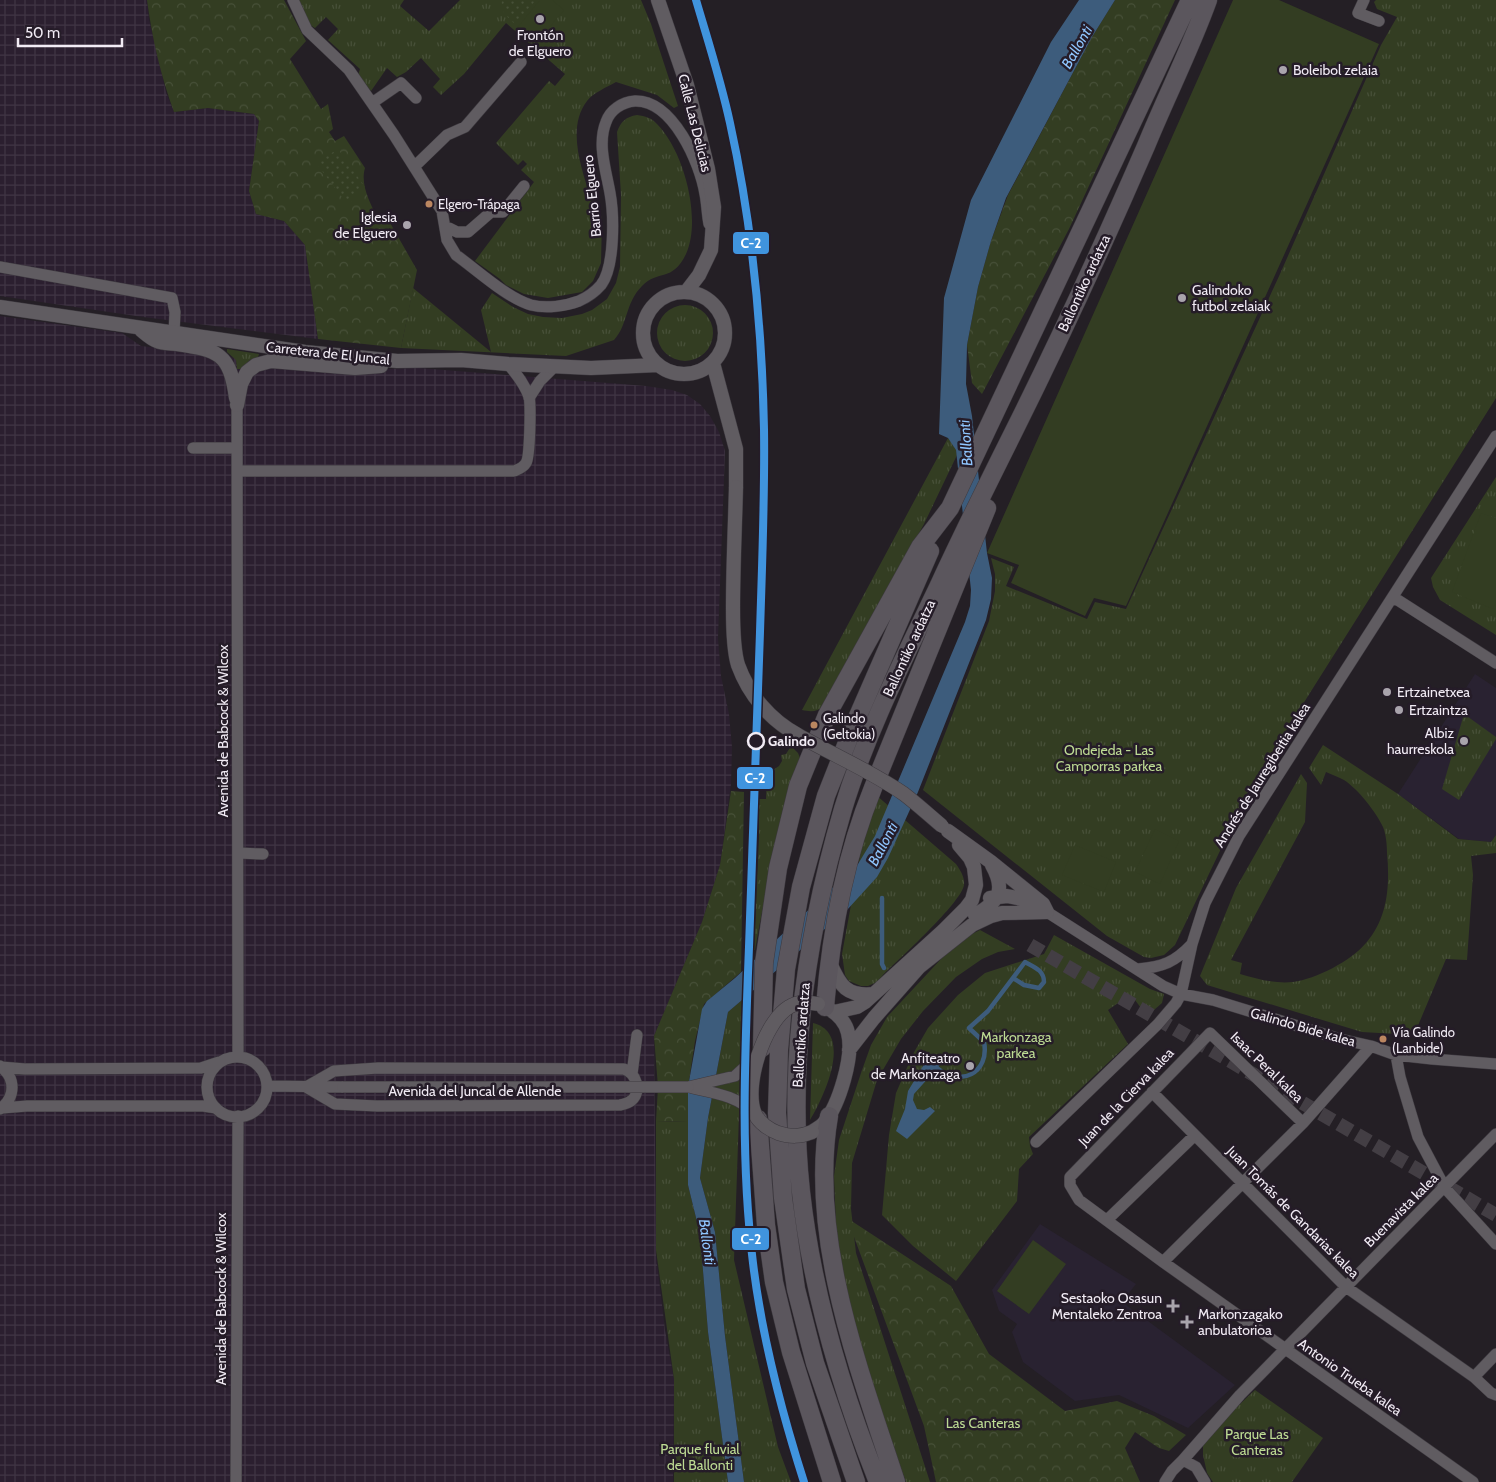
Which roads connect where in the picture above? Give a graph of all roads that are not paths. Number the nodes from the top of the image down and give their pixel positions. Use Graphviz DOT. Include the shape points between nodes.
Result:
graph roads {
  1 [pos="293,0"];
  2 [pos="658,0"];
  3 [pos="1190,0"];
  4 [pos="1208,0"];
  5 [pos="1364,0"];
  6 [pos="1378,21"];
  7 [pos="521,62"];
  8 [pos="416,98"];
  9 [pos="372,103"];
  10 [pos="414,167"];
  11 [pos="524,186"];
  12 [pos="445,226"];
  13 [pos="711,250"];
  14 [pos="0,267"];
  15 [pos="686,292"];
  16 [pos="0,307"];
  17 [pos="136,327"];
  18 [pos="174,333"];
  19 [pos="397,360"];
  20 [pos="713,363"];
  21 [pos="508,364"];
  22 [pos="658,364"];
  23 [pos="555,366"];
  24 [pos="529,398"];
  25 [pos="237,405"];
  26 [pos="1014,431"];
  27 [pos="1496,436"];
  28 [pos="193,448"];
  29 [pos="237,448"];
  30 [pos="237,471"];
  31 [pos="950,508"];
  32 [pos="1393,596"];
  33 [pos="1496,663"];
  34 [pos="945,829"];
  35 [pos="238,853"];
  36 [pos="263,854"];
  37 [pos="991,862"];
  38 [pos="993,899"];
  39 [pos="1045,908"];
  40 [pos="965,918"];
  41 [pos="1192,944"];
  42 [pos="830,963"];
  43 [pos="1142,972"];
  44 [pos="1186,976"];
  45 [pos="874,994"];
  46 [pos="1181,994"];
  47 [pos="826,1008"];
  48 [pos="1210,1032"];
  49 [pos="637,1035"];
  50 [pos="1371,1046"];
  51 [pos="849,1050"];
  52 [pos="761,1051"];
  53 [pos="1396,1055"];
  54 [pos="238,1057"];
  55 [pos="219,1062"];
  56 [pos="1496,1064"];
  57 [pos="1,1066"];
  58 [pos="632,1074"];
  59 [pos="267,1086"];
  60 [pos="306,1087"];
  61 [pos="688,1087"];
  62 [pos="1152,1092"];
  63 [pos="1,1108"];
  64 [pos="216,1108"];
  65 [pos="238,1116"];
  66 [pos="829,1116"];
  67 [pos="757,1117"];
  68 [pos="1303,1122"];
  69 [pos="1496,1134"];
  70 [pos="1195,1135"];
  71 [pos="1036,1142"];
  72 [pos="1242,1184"];
  73 [pos="1070,1185"];
  74 [pos="1444,1188"];
  75 [pos="1107,1220"];
  76 [pos="1496,1244"];
  77 [pos="1163,1262"];
  78 [pos="1346,1286"];
  79 [pos="1285,1349"];
  80 [pos="1496,1354"];
  81 [pos="1474,1377"];
  82 [pos="1496,1395"];
  83 [pos="1183,1460"];
  84 [pos="236,1482"];
  85 [pos="832,1482"];
  86 [pos="856,1482"];
  87 [pos="878,1482"];
  88 [pos="896,1482"];
  89 [pos="1164,1482"];
  90 [pos="1205,1482"];
  91 [pos="1473,1482"];
  1 -- 9 [label="street, Barrio Elguero" via="307,30 349,70"];
  2 -- 13 [label="street, Calle Las Delicias" via="687,85 708,169 714,207"];
  3 -- 31 [label="main road, Ballontiko ardatza"];
  4 -- 26 [label="main road, Ballontiko ardatza" via="1108,233"];
  5 -- 6 [label="street" via="1358,13"];
  7 -- 10 [label="street" via="465,127 447,135"];
  8 -- 9 [label="street" via="401,83"];
  9 -- 10 [label="street, Barrio Elguero"];
  10 -- 12 [label="street, Barrio Elguero" via="442,211"];
  11 -- 12 [label="street" via="503,212 491,212 468,232 457,232"];
  12 -- 13 [label="street, Barrio Elguero" via="447,240 456,255 512,295 532,305 552,307 588,297 602,284 610,261 613,235 603,158 602,136 606,120 616,108 640,101 655,106 668,116 695,160 705,193"];
  13 -- 15 [label="street"];
  14 -- 18 [label="street" via="172,298"];
  15 -- 20 [label="street" via="709,301 723,321 723,346"];
  15 -- 22 [label="street" via="661,300 646,319 645,345"];
  16 -- 17 [label="street, Carretera de El Juncal"];
  17 -- 18 [label="street, Carretera de El Juncal"];
  17 -- 25 [label="street" via="157,342 203,348 225,360 232,372"];
  18 -- 19 [label="street, Carretera de El Juncal" via="305,352"];
  19 -- 21 [label="street, Carretera de El Juncal"];
  19 -- 25 [label="street" via="382,366 355,368 272,361 256,365 247,372 241,384"];
  20 -- 22 [label="street" via="699,372 688,374 667,371"];
  20 -- 34 [label="street, bridge" via="736,449 734,626 738,663 748,686 777,722 881,780 920,806"];
  21 -- 23 [label="street, Carretera de El Juncal"];
  21 -- 24 [label="street" via="522,380"];
  22 -- 23 [label="street, Carretera de El Juncal" via="591,368"];
  23 -- 24 [label="street"];
  24 -- 30 [label="street" via="529,454 525,465 514,471"];
  25 -- 29 [label="street, Avenida de Babcock & Wilcox"];
  26 -- 42 [label="main road" via="998,482 866,805 849,859"];
  26 -- 87 [label="main road, Ballontiko ardatza" via="960,538 871,730 844,807 822,891 806,974 796,1109 801,1191 816,1290 863,1444"];
  27 -- 32 [label="street, Andrés de Jauregibeitia kalea"];
  28 -- 29 [label="street"];
  29 -- 30 [label="street, Avenida de Babcock & Wilcox"];
  30 -- 35 [label="street, Avenida de Babcock & Wilcox"];
  31 -- 52 [label="main road, bridge" via="920,547 827,715 798,786 778,868 764,962"];
  31 -- 86 [label="main road, Ballontiko ardatza" via="857,716 826,796 801,888 786,969 777,1113 783,1198 796,1289 815,1363"];
  32 -- 33 [label="street"];
  32 -- 41 [label="street, Andrés de Jauregibeitia kalea" via="1238,836 1205,903"];
  34 -- 37 [label="street"];
  34 -- 40 [label="street" via="974,867 976,885"];
  35 -- 36 [label="street"];
  35 -- 54 [label="street, Avenida de Babcock & Wilcox"];
  37 -- 38 [label="street" via="1000,884"];
  37 -- 39 [label="street"];
  38 -- 39 [label="street" via="1018,897"];
  38 -- 40 [label="street" via="988,908"];
  39 -- 40 [label="street"];
  39 -- 43 [label="street, Galindo Bide kalea"];
  40 -- 45 [label="street"];
  40 -- 51 [label="street"];
  41 -- 43 [label="street" via="1173,961"];
  41 -- 44 [label="street, Andrés de Jauregibeitia kalea"];
  42 -- 45 [label="street" via="846,990 863,995"];
  42 -- 47 [label="main road"];
  43 -- 44 [label="street, Galindo Bide kalea" via="1174,985"];
  43 -- 46 [label="street, Galindo Bide kalea"];
  44 -- 46 [label="street, Andrés de Jauregibeitia kalea"];
  45 -- 47 [label="street" via="857,1006"];
  46 -- 50 [label="street, Galindo Bide kalea" via="1213,1000"];
  46 -- 71 [label="street, Andrés de Jauregibeitia kalea" via="1165,1016"];
  47 -- 51 [label="street" via="841,1019 848,1033"];
  47 -- 52 [label="street, bridge" via="800,1002 789,1006 770,1029"];
  48 -- 62 [label="street, Juan de la Cierva kalea"];
  48 -- 68 [label="street, Isaac Peral kalea"];
  49 -- 58 [label="street"];
  50 -- 53 [label="street, Galindo Bide kalea"];
  50 -- 68 [label="street"];
  51 -- 66 [label="street" via="841,1086"];
  52 -- 61 [label="street" via="735,1076"];
  52 -- 67 [label="street, bridge" via="751,1090"];
  53 -- 56 [label="street, Galindo Bide kalea"];
  53 -- 74 [label="street" via="1418,1137"];
  54 -- 55 [label="street"];
  54 -- 59 [label="street" via="255,1063"];
  55 -- 57 [label="street" via="201,1068 25,1069"];
  55 -- 64 [label="street" via="207,1084 210,1100"];
  57 -- 63 [label="street" via="8,1072 13,1088 7,1103"];
  58 -- 60 [label="street, Avenida del Juncal de Allende" via="620,1069 378,1068 334,1071"];
  58 -- 60 [label="street, Avenida del Juncal de Allende" via="636,1081 634,1098 620,1105 335,1104"];
  59 -- 60 [label="street, Avenida del Juncal de Allende"];
  59 -- 65 [label="street" via="261,1104 247,1115"];
  60 -- 61 [label="street, Avenida del Juncal de Allende, bridge"];
  61 -- 67 [label="street" via="724,1095 748,1107"];
  62 -- 70 [label="street, Juan Tomás de Gandarias kalea"];
  62 -- 73 [label="street, Juan de la Cierva kalea" via="1070,1177"];
  63 -- 64 [label="street"];
  64 -- 65 [label="street" via="222,1113"];
  65 -- 84 [label="street, Avenida de Babcock & Wilcox"];
  66 -- 67 [label="street, bridge" via="812,1132 791,1136 770,1129"];
  66 -- 88 [label="main road" via="824,1155 833,1265 848,1336"];
  67 -- 85 [label="main road" via="774,1282 791,1352"];
  68 -- 72 [label="street"];
  69 -- 74 [label="street, Buenavista kalea"];
  70 -- 72 [label="street, Juan Tomás de Gandarias kalea"];
  70 -- 75 [label="street"];
  72 -- 77 [label="street"];
  72 -- 78 [label="street, Juan Tomás de Gandarias kalea"];
  73 -- 75 [label="street, Antonio Trueba kalea" via="1079,1200"];
  74 -- 76 [label="street"];
  74 -- 78 [label="street, Buenavista kalea"];
  75 -- 77 [label="street, Antonio Trueba kalea"];
  77 -- 79 [label="street, Antonio Trueba kalea"];
  78 -- 79 [label="street, Buenavista kalea"];
  78 -- 81 [label="street, Juan Tomás de Gandarias kalea"];
  79 -- 83 [label="street, Buenavista kalea"];
  79 -- 91 [label="street, Antonio Trueba kalea"];
  80 -- 81 [label="street"];
  81 -- 82 [label="street, Juan Tomás de Gandarias kalea"];
  83 -- 89 [label="street, Buenavista kalea"];
  83 -- 90 [label="street" via="1196,1467"];
}
